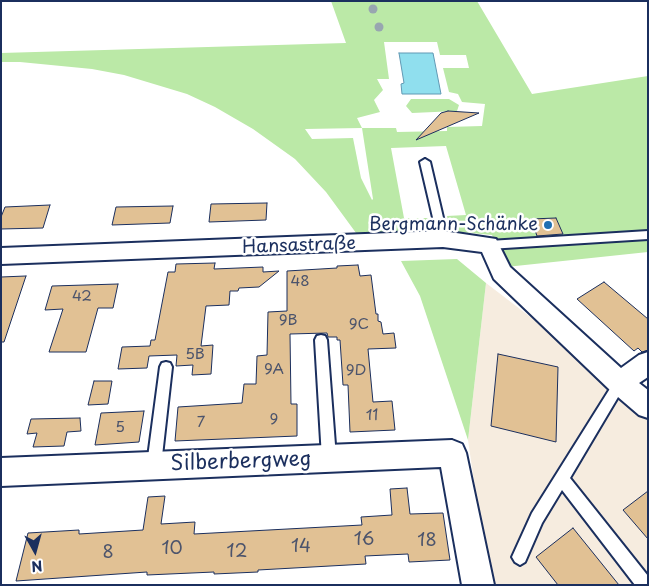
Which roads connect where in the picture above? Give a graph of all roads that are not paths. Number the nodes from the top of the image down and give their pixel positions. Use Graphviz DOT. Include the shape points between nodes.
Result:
graph roads {
  1 [pos="425,162"];
  2 [pos="648,235"];
  3 [pos="443,239"];
  4 [pos="489,246"];
  5 [pos="1,256"];
  6 [pos="321,340"];
  7 [pos="648,363"];
  8 [pos="166,367"];
  9 [pos="620,383"];
  10 [pos="648,406"];
  11 [pos="329,458"];
  12 [pos="154,465"];
  13 [pos="1,472"];
  14 [pos="562,479"];
  15 [pos="520,557"];
  16 [pos="478,585"];
  17 [pos="645,585"];
  1 -- 3 [label="lane"];
  2 -- 4 [label="lane"];
  3 -- 4 [label="street, Hansastraße"];
  3 -- 5 [label="street, Hansastraße"];
  4 -- 9 [label="street" via="502,273"];
  6 -- 11 [label="lane, Silberbergweg"];
  7 -- 9 [label="street"];
  8 -- 12 [label="lane, Silberbergweg"];
  9 -- 10 [label="street"];
  9 -- 14 [label="lane"];
  11 -- 12 [label="street, Silberbergweg"];
  11 -- 16 [label="street, Silberbergweg" via="452,453"];
  12 -- 13 [label="street, Silberbergweg"];
  14 -- 15 [label="lane" via="537,518"];
  14 -- 17 [label="lane"];
}
